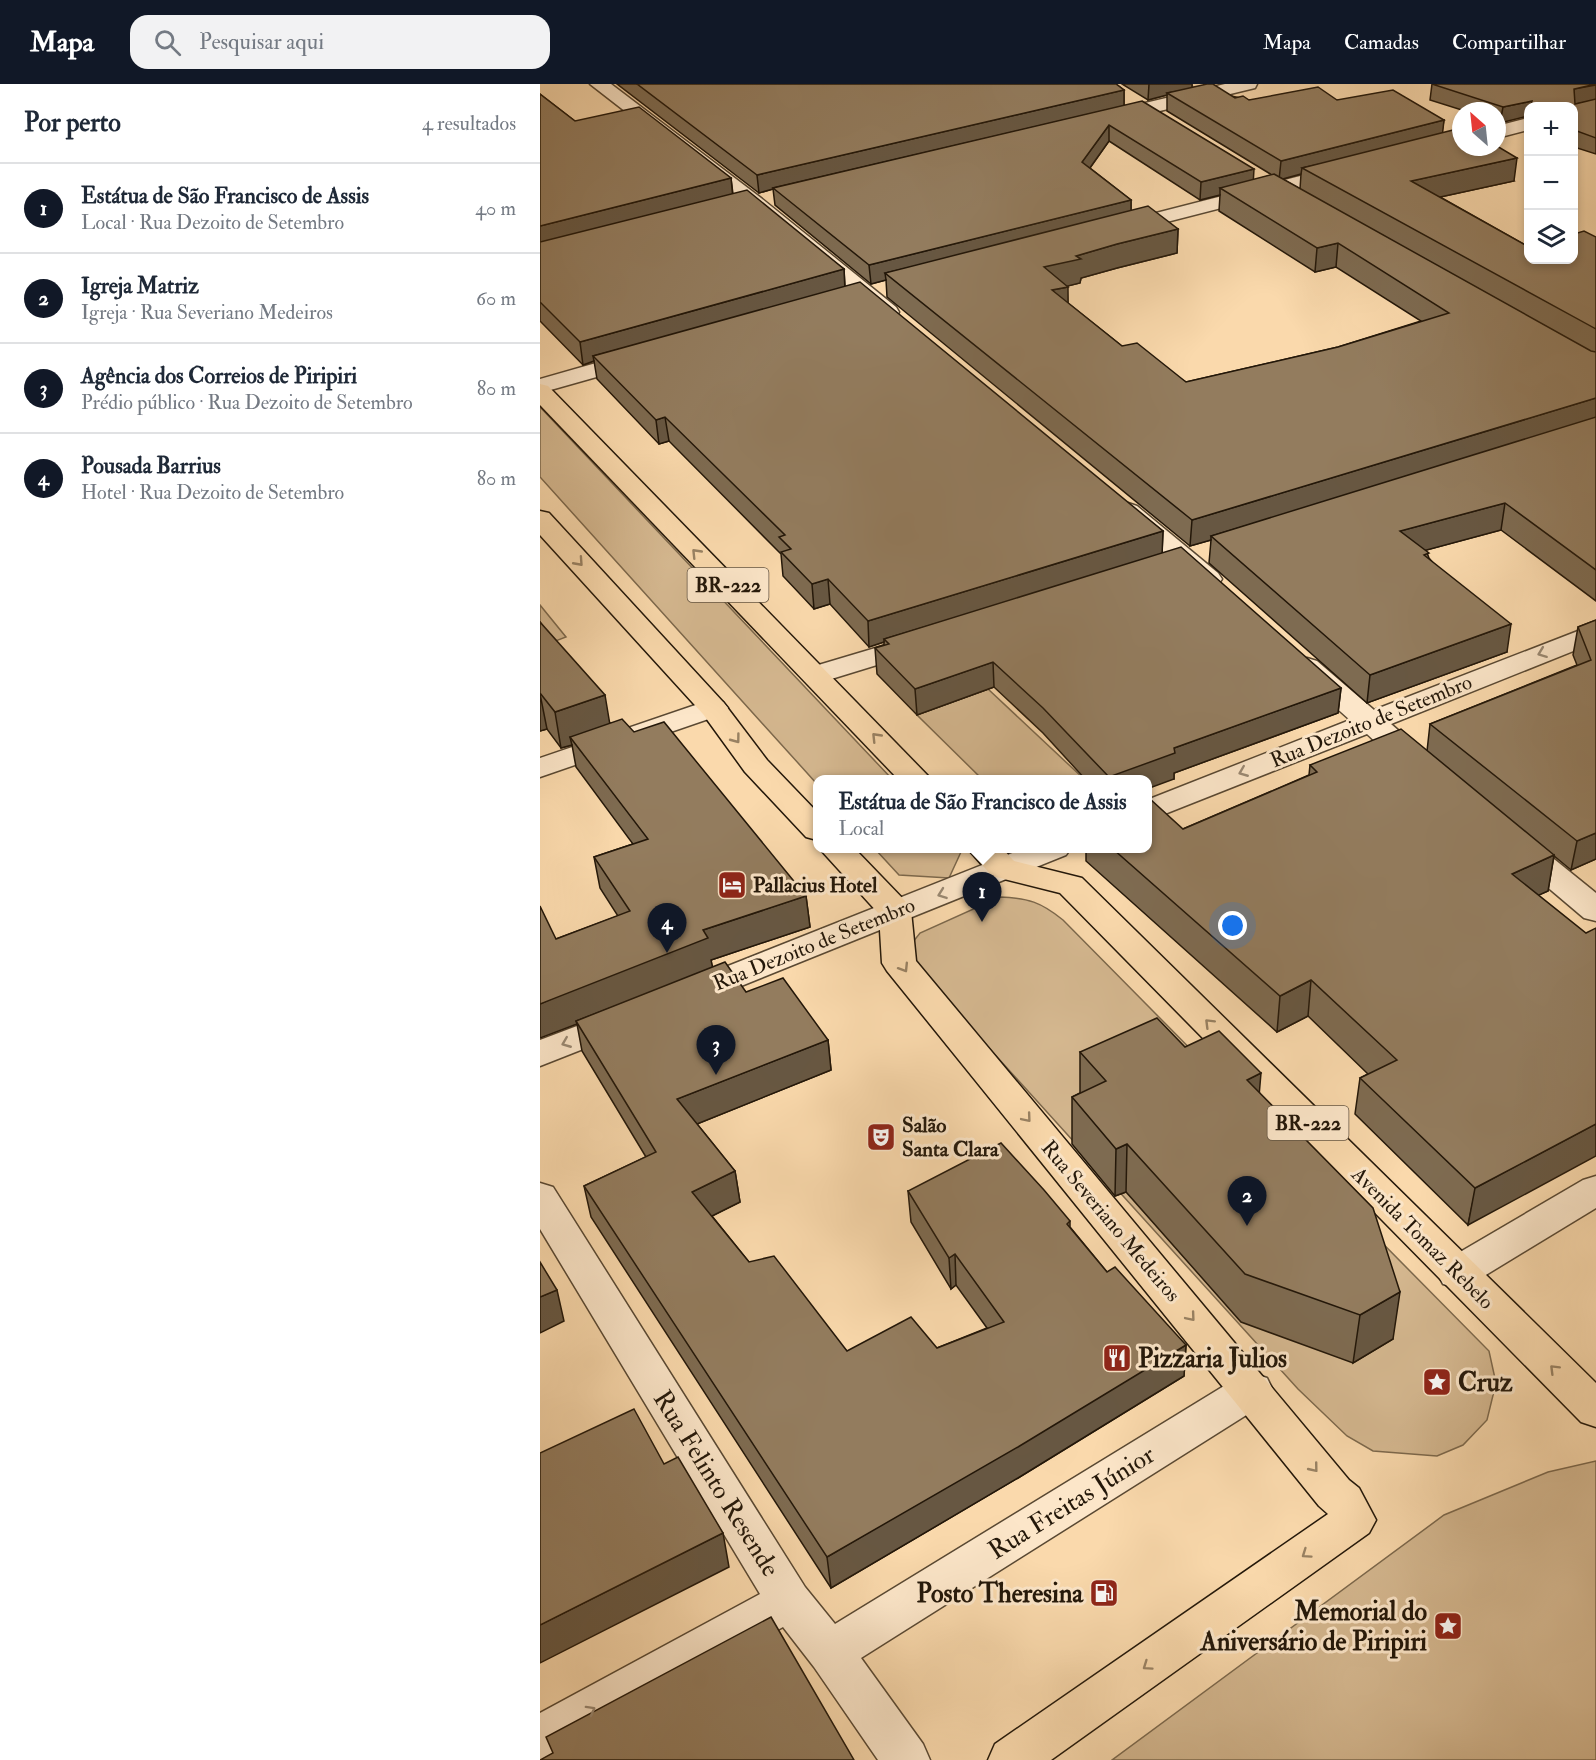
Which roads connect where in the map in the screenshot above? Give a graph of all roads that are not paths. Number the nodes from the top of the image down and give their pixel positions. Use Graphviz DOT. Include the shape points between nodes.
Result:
graph roads {
  1 [pos="599,84"];
  2 [pos="1248,84"];
  3 [pos="1125,96"];
  4 [pos="1146,108"];
  5 [pos="1166,121"];
  6 [pos="1088,122"];
  7 [pos="1524,125"];
  8 [pos="1506,130"];
  9 [pos="1368,164"];
  10 [pos="1255,176"];
  11 [pos="1275,188"];
  12 [pos="1306,206"];
  13 [pos="1105,232"];
  14 [pos="903,324"];
  15 [pos="652,354"];
  16 [pos="540,386"];
  17 [pos="540,391"];
  18 [pos="1113,499"];
  19 [pos="540,519"];
  20 [pos="1198,557"];
  21 [pos="1153,571"];
  22 [pos="1230,599"];
  23 [pos="1596,632"];
  24 [pos="939,637"];
  25 [pos="1290,652"];
  26 [pos="815,675"];
  27 [pos="713,708"];
  28 [pos="1368,722"];
  29 [pos="540,768"];
  30 [pos="912,775"];
  31 [pos="1441,782"];
  32 [pos="1152,809"];
  33 [pos="813,826"];
  34 [pos="1496,827"];
  35 [pos="839,853"];
  36 [pos="1030,853"];
  37 [pos="993,859"];
  38 [pos="1596,910"];
  39 [pos="895,911"];
  40 [pos="540,1054"];
  41 [pos="1596,1190"];
  42 [pos="540,1197"];
  43 [pos="1457,1273"];
  44 [pos="1252,1390"];
  45 [pos="1596,1410"];
  46 [pos="789,1601"];
  47 [pos="830,1652"];
  48 [pos="540,1738"];
  49 [pos="906,1760"];
  50 [pos="1012,1760"];
  1 -- 14 [label="street" via="754,202"];
  2 -- 4 [label="street"];
  3 -- 4 [label="street"];
  4 -- 5 [label="street"];
  4 -- 6 [label="street"];
  7 -- 8 [label="street"];
  9 -- 11 [label="street"];
  10 -- 11 [label="street"];
  11 -- 12 [label="street"];
  11 -- 13 [label="street"];
  15 -- 16 [label="street"];
  26 -- 17 [label="main road, BR-222, one-way"];
  18 -- 20 [label="street"];
  19 -- 27 [label="main road, one-way"];
  20 -- 21 [label="street"];
  20 -- 22 [label="street"];
  23 -- 28 [label="street, Rua Dezoito de Setembro, one-way"];
  24 -- 26 [label="street"];
  25 -- 28 [label="street"];
  30 -- 26 [label="main road, BR-222, one-way"];
  27 -- 29 [label="street"];
  27 -- 33 [label="main road, one-way" via="756,766"];
  28 -- 31 [label="street"];
  28 -- 32 [label="street, Rua Dezoito de Setembro, one-way"];
  34 -- 38 [label="street"];
  35 -- 39 [label="main road"];
  36 -- 37 [label="street, Rua Dezoito de Setembro"];
  37 -- 39 [label="street, Rua Dezoito de Setembro, one-way"];
  43 -- 37 [label="main road, Avenida Tomaz Rebelo / BR-222, one-way" via="1071,885"];
  39 -- 40 [label="street, Rua Dezoito de Setembro, one-way"];
  39 -- 44 [label="main road, Rua Severiano Medeiros, one-way" via="898,963"];
  41 -- 43 [label="street"];
  42 -- 46 [label="street, Rua Felinto Resende"];
  45 -- 43 [label="main road, Avenida Tomaz Rebelo / BR-222, one-way"];
  44 -- 47 [label="street, Rua Freitas Júnior"];
  44 -- 50 [label="main road, Rua Severiano Medeiros, one-way" via="1344,1501 1354,1520"];
  46 -- 47 [label="street, Rua Felinto Resende"];
  48 -- 46 [label="street, one-way"];
  47 -- 49 [label="street, Rua Felinto Resende"];
}
